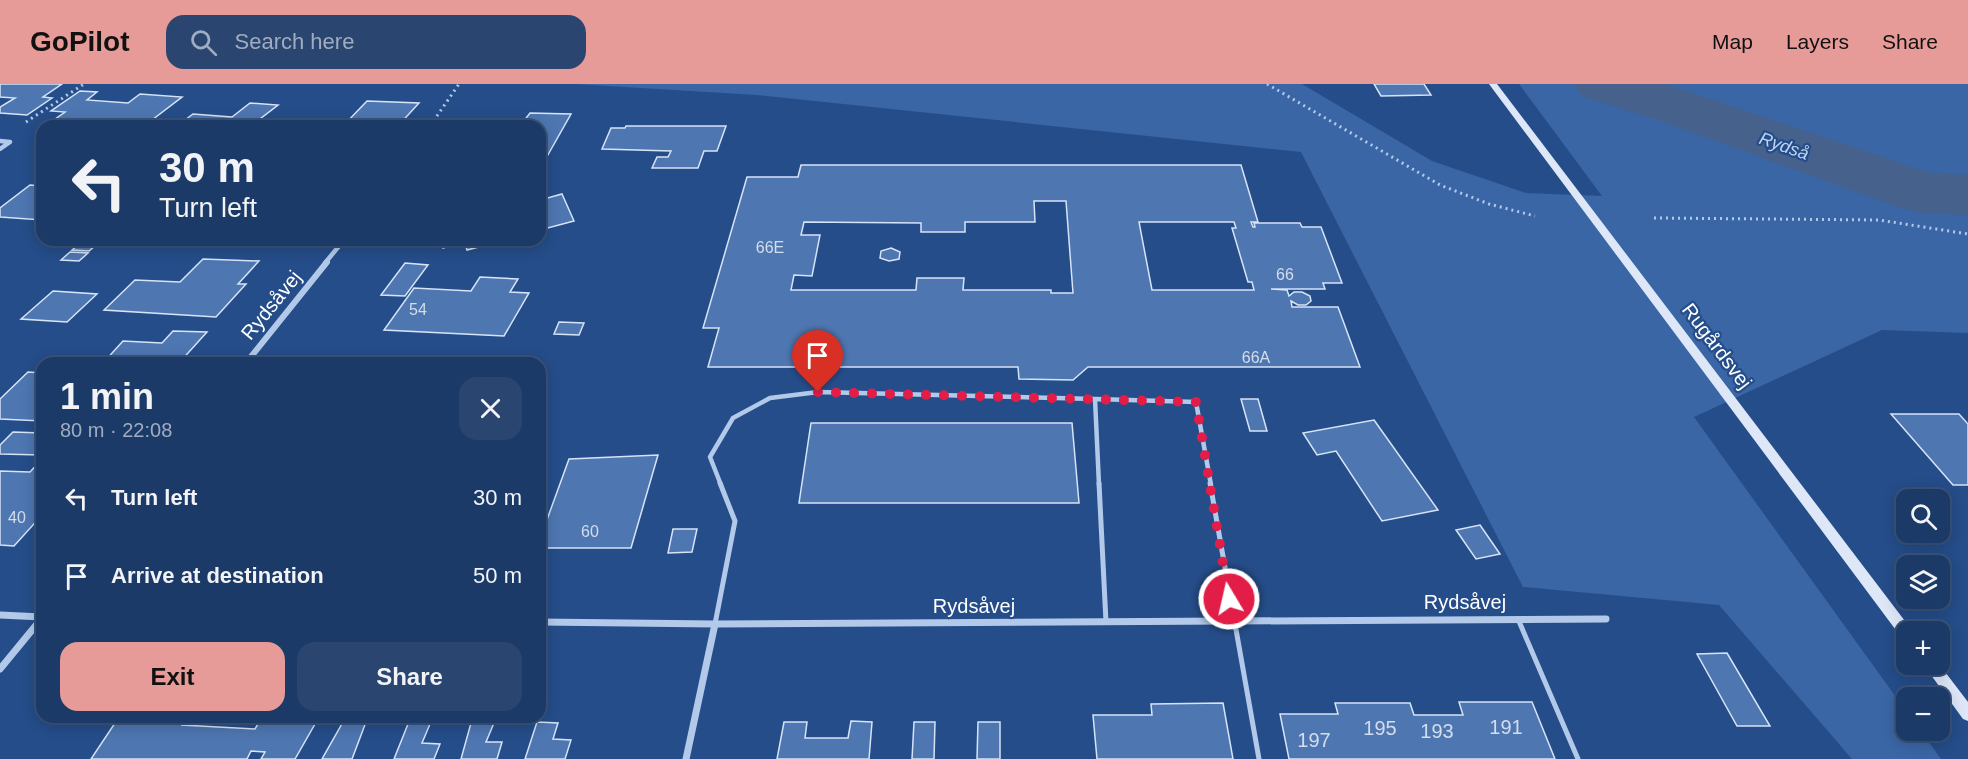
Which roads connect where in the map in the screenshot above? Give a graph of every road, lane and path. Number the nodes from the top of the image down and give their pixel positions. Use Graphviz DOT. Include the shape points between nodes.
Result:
graph roads {
  1 [pos="84,84"];
  2 [pos="459,84"];
  3 [pos="1267,84"];
  4 [pos="1493,84"];
  5 [pos="434,120"];
  6 [pos="19,127"];
  7 [pos="0,141"];
  8 [pos="0,149"];
  9 [pos="1535,216"];
  10 [pos="1654,218"];
  11 [pos="1968,234"];
  12 [pos="339,246"];
  13 [pos="251,357"];
  14 [pos="1095,399"];
  15 [pos="0,615"];
  16 [pos="36,618"];
  17 [pos="1518,619"];
  18 [pos="1606,619"];
  19 [pos="1233,621"];
  20 [pos="1897,621"];
  21 [pos="546,622"];
  22 [pos="1106,622"];
  23 [pos="715,624"];
  24 [pos="36,625"];
  25 [pos="0,669"];
  26 [pos="1938,675"];
  27 [pos="1968,714"];
  28 [pos="686,759"];
  29 [pos="1259,759"];
  30 [pos="1578,759"];
  1 -- 6 [label="path"];
  2 -- 5 [label="path"];
  3 -- 9 [label="path" via="1440,185"];
  4 -- 20 [label="main road, Rugårdsvej"];
  7 -- 8 [label="street" via="10,142"];
  10 -- 11 [label="path" via="1879,220"];
  12 -- 13 [label="street, Rydsåvej"];
  14 -- 19 [label="lane" via="1196,402"];
  14 -- 22 [label="lane"];
  14 -- 23 [label="lane" via="818,392 770,398 733,418 710,457 735,521"];
  15 -- 16 [label="street"];
  17 -- 18 [label="street, Rydsåvej"];
  17 -- 19 [label="street, Rydsåvej"];
  17 -- 30 [label="lane, Rydsåvej"];
  19 -- 22 [label="street, Rydsåvej"];
  19 -- 29 [label="lane"];
  21 -- 23 [label="street, Rydsåvej"];
  22 -- 23 [label="street, Rydsåvej"];
  23 -- 28 [label="street"];
  24 -- 25 [label="street"];
  26 -- 27 [label="main road"];
}
